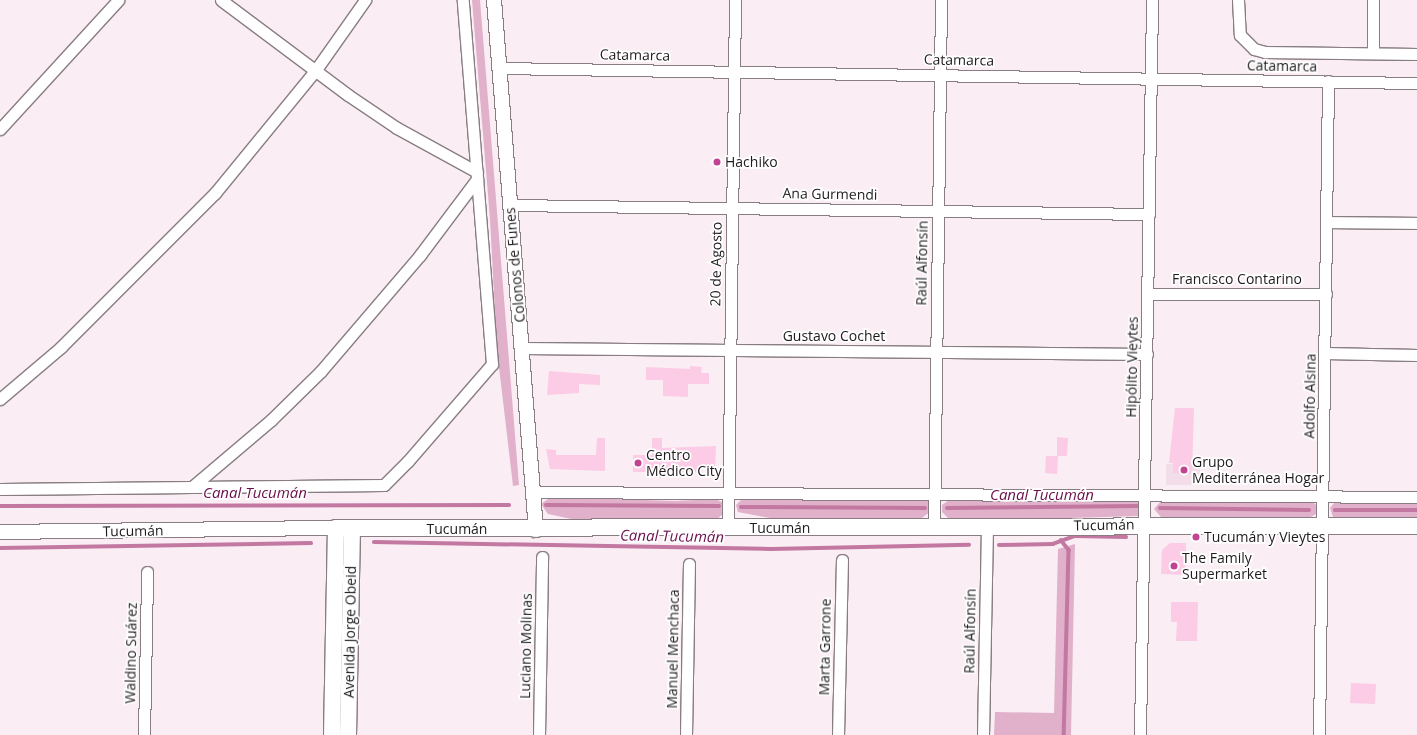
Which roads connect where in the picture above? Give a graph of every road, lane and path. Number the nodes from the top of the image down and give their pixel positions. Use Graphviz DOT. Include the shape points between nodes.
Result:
graph roads {
  1 [pos="118,0"];
  2 [pos="221,0"];
  3 [pos="365,0"];
  4 [pos="463,0"];
  5 [pos="494,0"];
  6 [pos="735,0"];
  7 [pos="941,0"];
  8 [pos="1152,0"];
  9 [pos="1238,0"];
  10 [pos="1374,0"];
  11 [pos="1373,53"];
  12 [pos="1417,54"];
  13 [pos="500,68"];
  14 [pos="315,71"];
  15 [pos="734,72"];
  16 [pos="940,75"];
  17 [pos="1151,78"];
  18 [pos="1328,81"];
  19 [pos="1417,83"];
  20 [pos="0,129"];
  21 [pos="477,175"];
  22 [pos="510,205"];
  23 [pos="732,208"];
  24 [pos="938,211"];
  25 [pos="1149,214"];
  26 [pos="1327,222"];
  27 [pos="1417,223"];
  28 [pos="1148,294"];
  29 [pos="1326,294"];
  30 [pos="522,348"];
  31 [pos="730,350"];
  32 [pos="936,352"];
  33 [pos="1147,354"];
  34 [pos="1325,354"];
  35 [pos="1417,355"];
  36 [pos="0,399"];
  37 [pos="192,487"];
  38 [pos="0,490"];
  39 [pos="533,492"];
  40 [pos="728,494"];
  41 [pos="934,496"];
  42 [pos="1324,496"];
  43 [pos="1145,497"];
  44 [pos="1417,497"];
  45 [pos="1144,524"];
  46 [pos="1324,525"];
  47 [pos="1417,526"];
  48 [pos="934,527"];
  49 [pos="987,527"];
  50 [pos="344,528"];
  51 [pos="728,528"];
  52 [pos="536,530"];
  53 [pos="0,532"];
  54 [pos="542,558"];
  55 [pos="842,560"];
  56 [pos="689,564"];
  57 [pos="147,572"];
  58 [pos="144,735"];
  59 [pos="332,735"];
  60 [pos="348,735"];
  61 [pos="539,735"];
  62 [pos="686,735"];
  63 [pos="838,735"];
  64 [pos="983,735"];
  65 [pos="1140,735"];
  66 [pos="1319,735"];
  1 -- 20 [label="street"];
  2 -- 14 [label="street"];
  3 -- 14 [label="street"];
  4 -- 21 [label="street"];
  5 -- 13 [label="street, Colonos de Funes"];
  6 -- 15 [label="street, 20 de Agosto"];
  7 -- 16 [label="street, Raúl Alfonsín"];
  8 -- 17 [label="street, Hipólito Vieytes"];
  9 -- 11 [label="street" via="1240,35 1254,49"];
  10 -- 11 [label="street"];
  11 -- 12 [label="street"];
  13 -- 15 [label="street, Catamarca"];
  13 -- 22 [label="street, Colonos de Funes"];
  14 -- 21 [label="street" via="398,128"];
  14 -- 36 [label="street" via="215,193 155,256 61,347"];
  15 -- 16 [label="street, Catamarca"];
  15 -- 23 [label="street, 20 de Agosto"];
  16 -- 17 [label="street, Catamarca"];
  16 -- 24 [label="street, Raúl Alfonsín"];
  17 -- 18 [label="street, Catamarca"];
  17 -- 25 [label="street, Hipólito Vieytes"];
  18 -- 19 [label="street, Catamarca"];
  18 -- 26 [label="street, Adolfo Alsina"];
  21 -- 37 [label="street" via="420,255 321,371 271,420"];
  21 -- 37 [label="street" via="492,364 408,461 384,485"];
  22 -- 23 [label="street, Ana Gurmendi"];
  22 -- 30 [label="street, Colonos de Funes"];
  23 -- 24 [label="street, Ana Gurmendi"];
  23 -- 31 [label="street, 20 de Agosto"];
  24 -- 25 [label="street, Ana Gurmendi"];
  24 -- 32 [label="street, Raúl Alfonsín"];
  25 -- 28 [label="street, Hipólito Vieytes"];
  26 -- 27 [label="street"];
  26 -- 29 [label="street, Adolfo Alsina"];
  28 -- 29 [label="street, Francisco Contarino"];
  28 -- 33 [label="street, Hipólito Vieytes"];
  29 -- 34 [label="street, Adolfo Alsina"];
  30 -- 31 [label="street, Gustavo Cochet"];
  30 -- 39 [label="street, Colonos de Funes"];
  31 -- 32 [label="street, Gustavo Cochet"];
  31 -- 40 [label="street, 20 de Agosto"];
  32 -- 33 [label="street, Gustavo Cochet"];
  32 -- 41 [label="street, Raúl Alfonsín"];
  33 -- 43 [label="street, Hipólito Vieytes"];
  34 -- 35 [label="street"];
  34 -- 42 [label="street, Adolfo Alsina"];
  37 -- 38 [label="street"];
  39 -- 40 [label="street, Tucumán"];
  39 -- 52 [label="street, Colonos de Funes"];
  40 -- 41 [label="street, Tucumán"];
  40 -- 51 [label="street, 20 de Agosto"];
  41 -- 43 [label="street, Tucumán"];
  41 -- 48 [label="street, Raúl Alfonsín"];
  42 -- 43 [label="street, Tucumán"];
  42 -- 44 [label="street, Tucumán"];
  42 -- 46 [label="street, Adolfo Alsina"];
  43 -- 45 [label="street, Hipólito Vieytes"];
  45 -- 46 [label="main road, Tucumán"];
  45 -- 49 [label="main road, Tucumán"];
  45 -- 65 [label="street, Hipólito Vieytes"];
  46 -- 47 [label="main road, Tucumán"];
  46 -- 66 [label="street, Adolfo Alsina"];
  48 -- 49 [label="main road, Tucumán"];
  48 -- 51 [label="main road, Tucumán"];
  49 -- 64 [label="street, Raúl Alfonsín"];
  50 -- 52 [label="main road, Tucumán"];
  50 -- 53 [label="street, Tucumán"];
  50 -- 59 [label="main road, Avenida Jorge Obeid"];
  50 -- 60 [label="main road, Avenida Jorge Obeid"];
  51 -- 52 [label="main road, Tucumán"];
  54 -- 61 [label="street, Luciano Molinas"];
  55 -- 63 [label="street, Marta Garrone"];
  56 -- 62 [label="street, Manuel Menchaca"];
  57 -- 58 [label="street, Waldino Suárez"];
}
